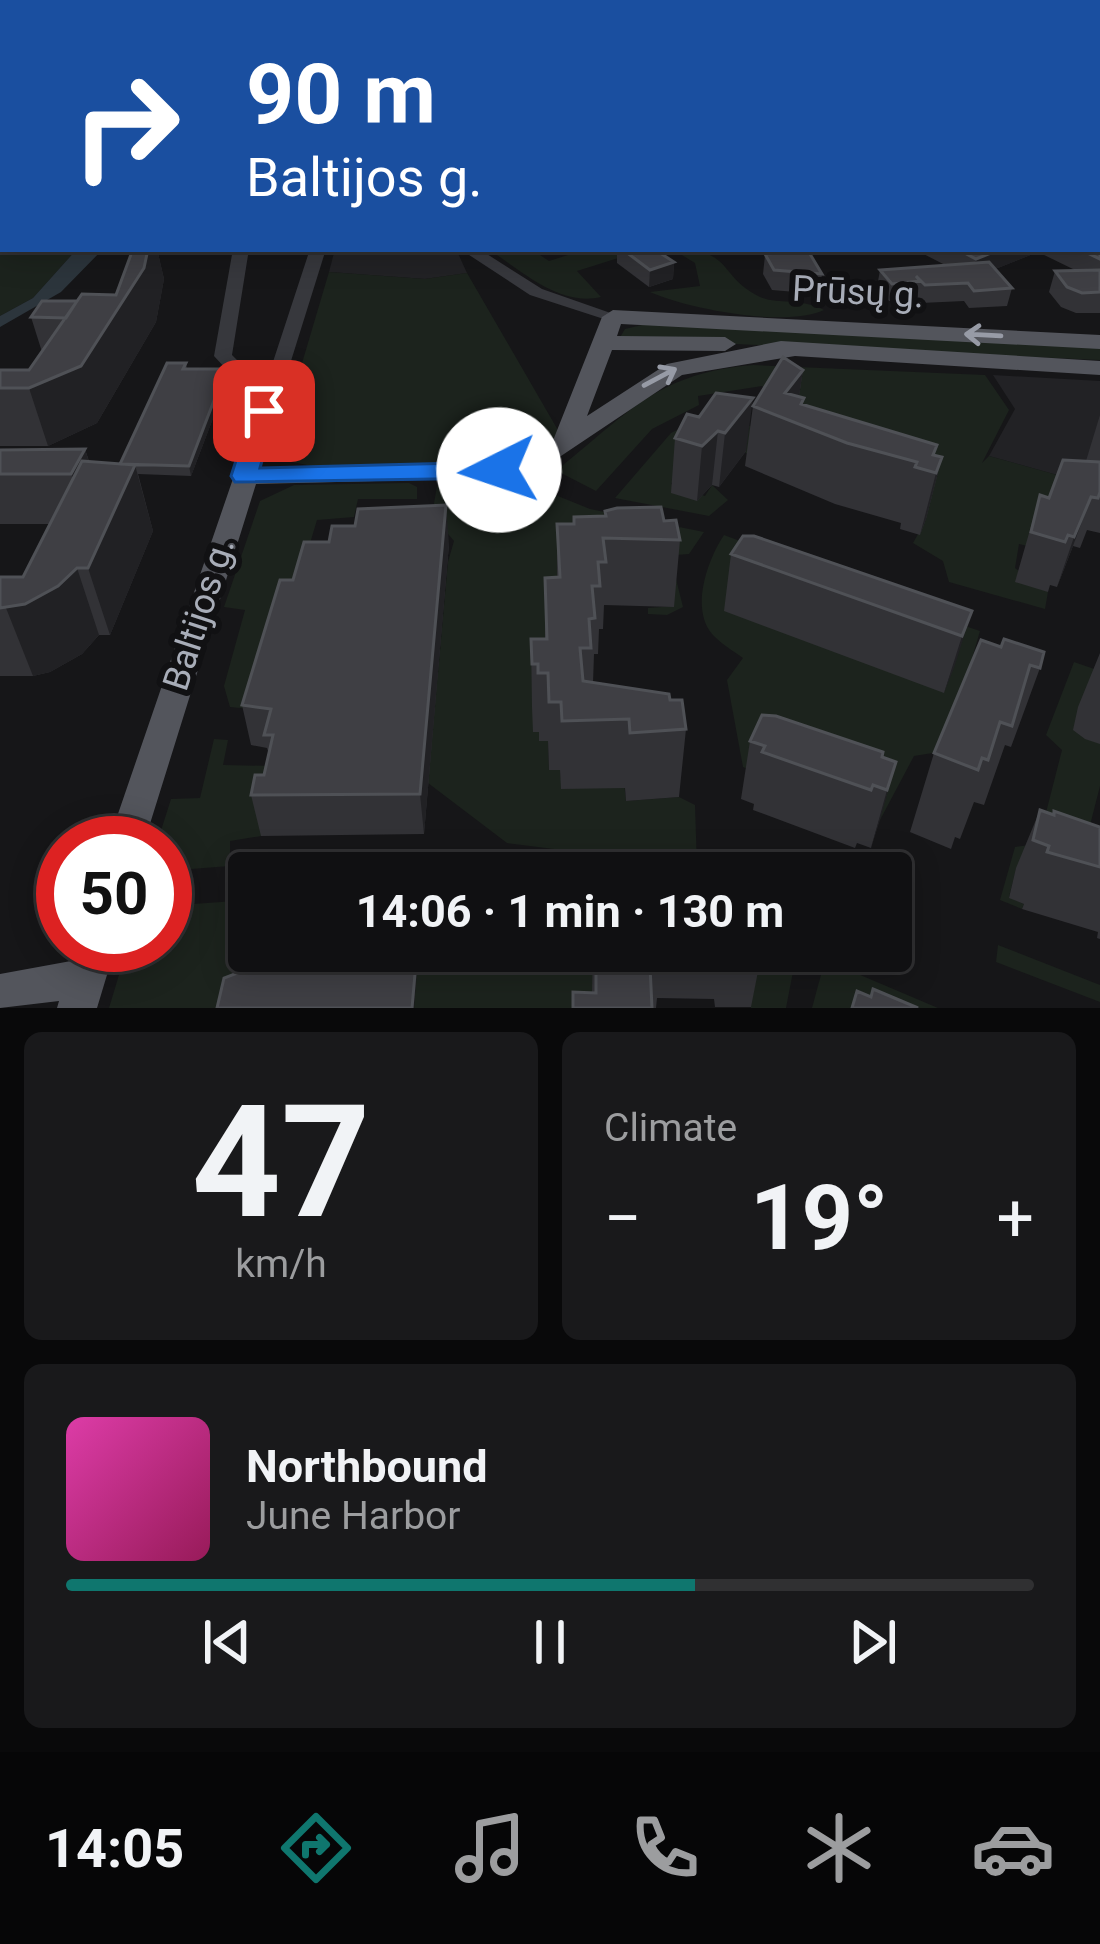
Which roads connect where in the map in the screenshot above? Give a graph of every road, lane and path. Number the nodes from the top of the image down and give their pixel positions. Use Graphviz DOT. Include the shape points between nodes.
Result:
graph roads {
  1 [pos="240,252"];
  2 [pos="317,252"];
  3 [pos="473,252"];
  4 [pos="613,316"];
  5 [pos="1100,341"];
  6 [pos="603,343"];
  7 [pos="794,349"];
  8 [pos="1100,368"];
  9 [pos="274,379"];
  10 [pos="564,444"];
  11 [pos="244,476"];
  12 [pos="135,816"];
  13 [pos="86,977"];
  14 [pos="0,993"];
  1 -- 9 [label="street" via="223,356"];
  2 -- 9 [label="street, Baltijos g."];
  3 -- 4 [label="street, Prūsų g." via="536,292"];
  5 -- 4 [label="main road, Prūsų g., one-way"];
  4 -- 6 [label="main road"];
  6 -- 7 [label="main road, Prūsų g."];
  6 -- 10 [label="main road"];
  7 -- 8 [label="main road, Prūsų g."];
  10 -- 7 [label="main road, Prūsų g., one-way" via="675,368"];
  9 -- 11 [label="street, Baltijos g."];
  10 -- 11 [label="main road, Prūsų g." via="525,464 467,475"];
  11 -- 12 [label="main road, Baltijos g."];
  13 -- 14 [label="main road"];
}
